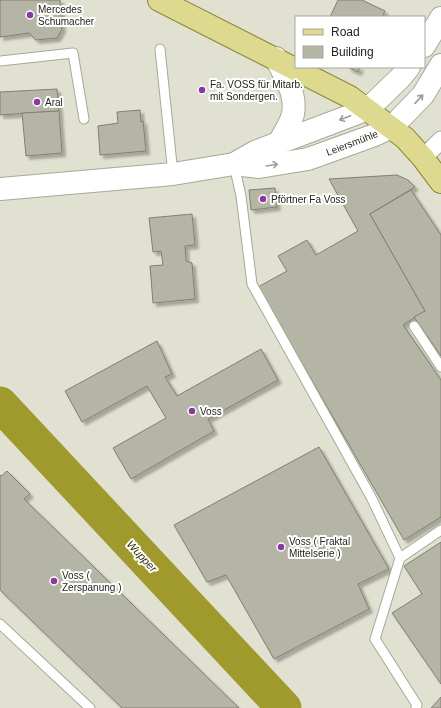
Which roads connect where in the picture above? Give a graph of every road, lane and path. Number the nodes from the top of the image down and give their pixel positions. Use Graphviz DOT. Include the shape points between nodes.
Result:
graph roads {
  1 [pos="159,0"];
  2 [pos="441,18"];
  3 [pos="425,44"];
  4 [pos="160,49"];
  5 [pos="276,58"];
  6 [pos="0,61"];
  7 [pos="441,65"];
  8 [pos="295,68"];
  9 [pos="296,68"];
  10 [pos="409,68"];
  11 [pos="368,109"];
  12 [pos="84,119"];
  13 [pos="392,127"];
  14 [pos="441,140"];
  15 [pos="278,144"];
  16 [pos="423,158"];
  17 [pos="234,164"];
  18 [pos="173,174"];
  19 [pos="441,182"];
  20 [pos="0,189"];
  21 [pos="414,326"];
  22 [pos="441,367"];
  23 [pos="441,530"];
  24 [pos="400,558"];
  25 [pos="0,624"];
  26 [pos="90,708"];
  27 [pos="416,708"];
  1 -- 5 [label="main road"];
  2 -- 3 [label="main road"];
  4 -- 18 [label="lane"];
  5 -- 8 [label="main road"];
  5 -- 15 [label="main road" via="293,100 293,114"];
  6 -- 12 [label="lane" via="73,53"];
  13 -- 7 [label="main road, Leiersmühle, one-way" via="423,95"];
  9 -- 11 [label="main road"];
  10 -- 11 [label="main road, Leiersmühle"];
  11 -- 13 [label="main road"];
  11 -- 15 [label="main road, Leiersmühle, one-way"];
  13 -- 16 [label="main road"];
  17 -- 13 [label="main road, Leiersmühle, one-way" via="259,167 308,159"];
  14 -- 16 [label="street"];
  15 -- 17 [label="main road, Leiersmühle" via="255,152"];
  16 -- 19 [label="main road"];
  17 -- 18 [label="main road, Leiersmühle"];
  17 -- 24 [label="lane" via="241,196 252,284 371,497"];
  18 -- 20 [label="main road, Leiersmühle"];
  21 -- 22 [label="lane"];
  23 -- 24 [label="lane"];
  24 -- 27 [label="lane" via="375,639"];
  25 -- 26 [label="lane"];
}
